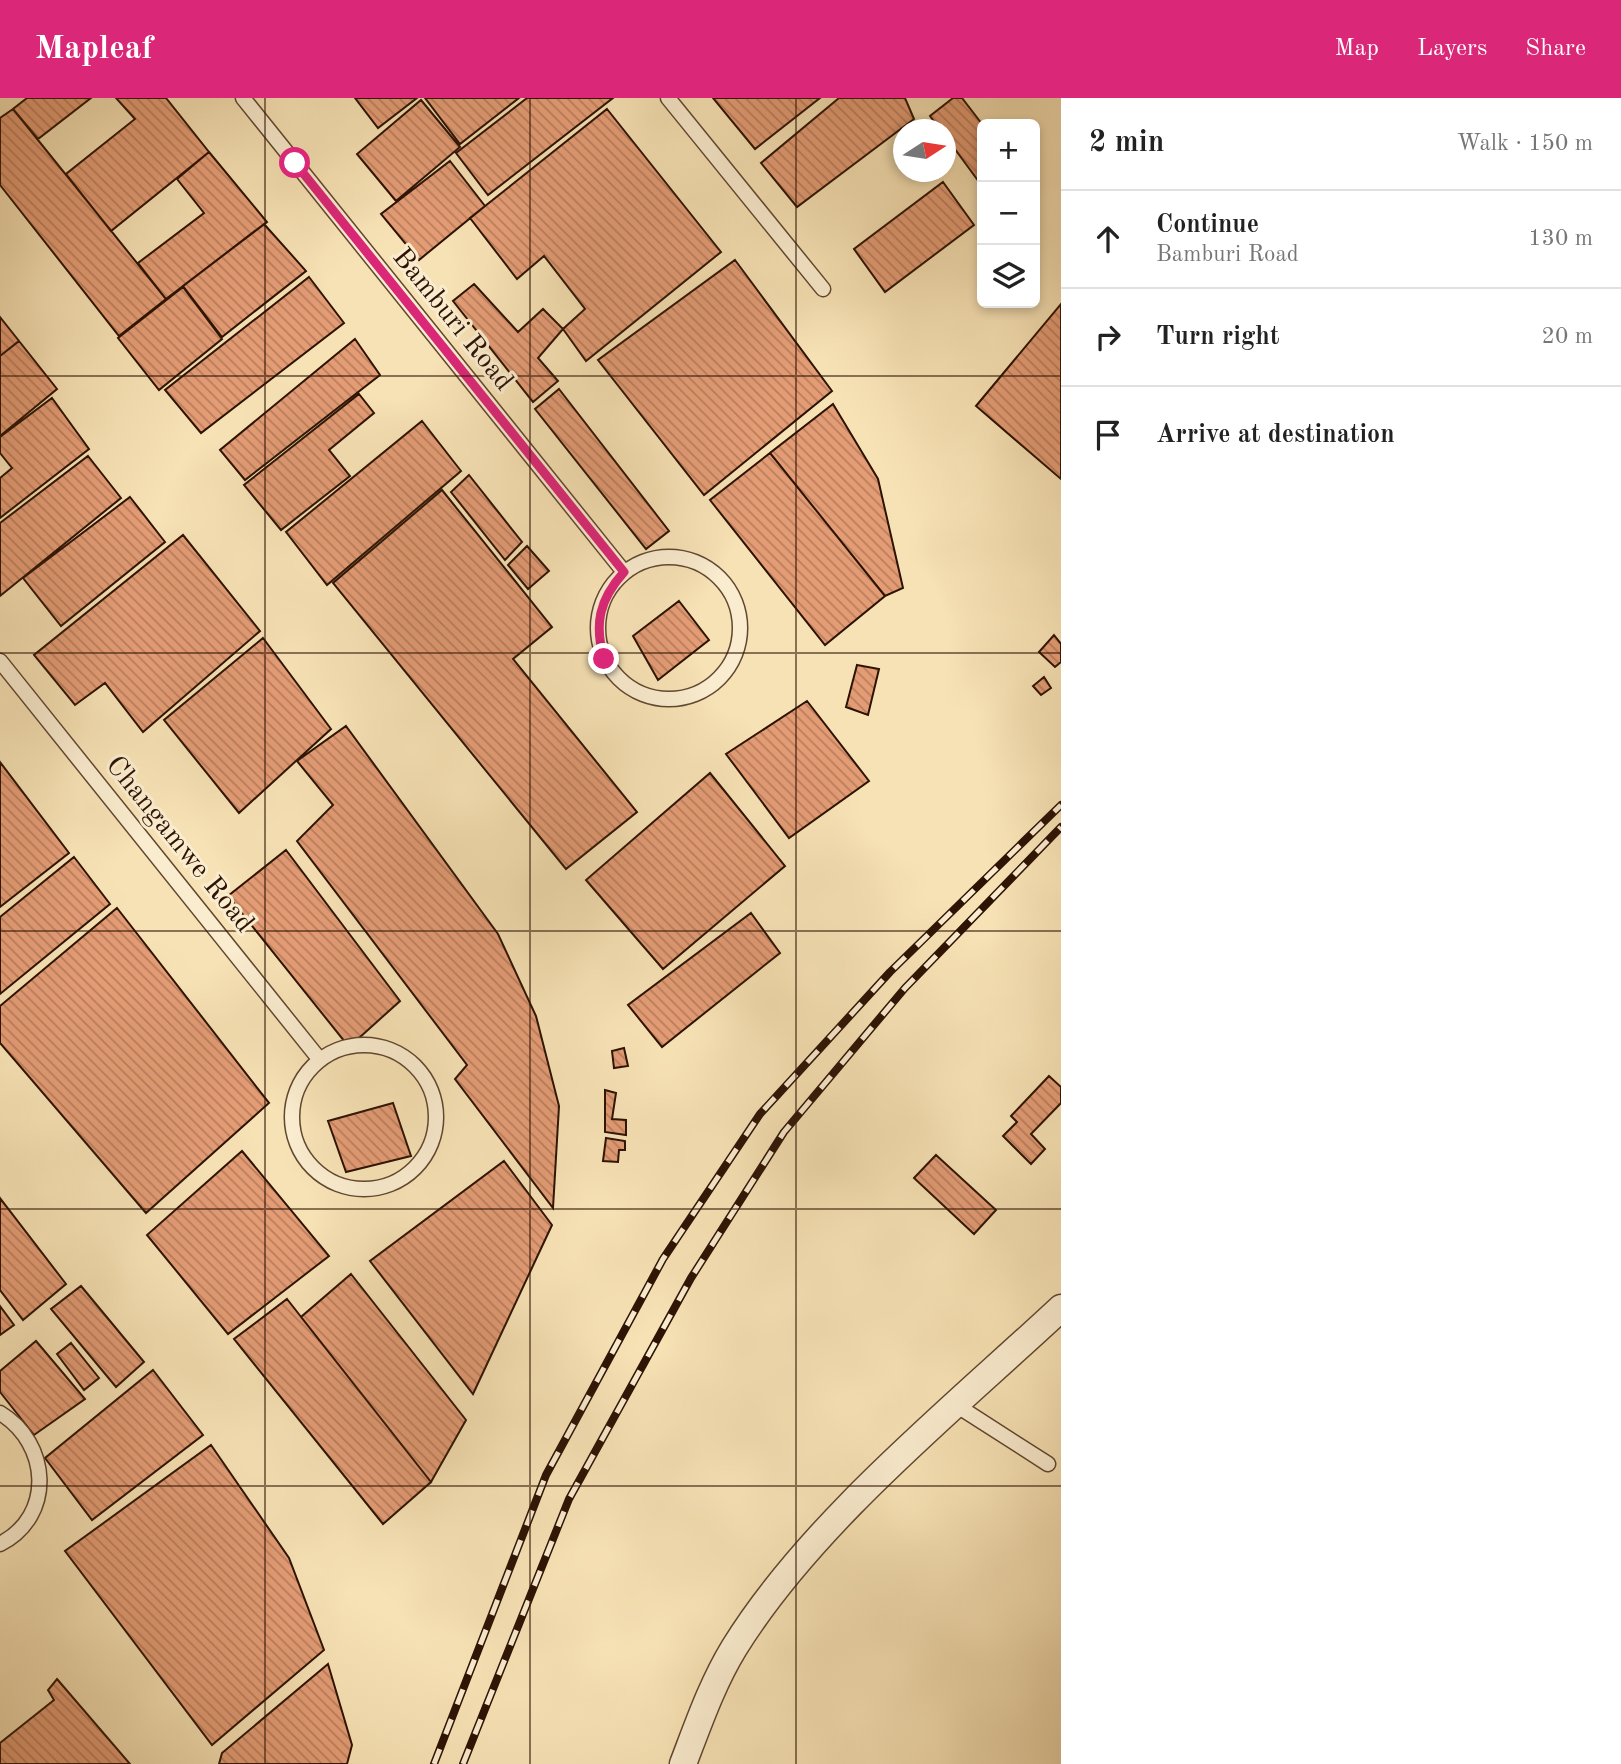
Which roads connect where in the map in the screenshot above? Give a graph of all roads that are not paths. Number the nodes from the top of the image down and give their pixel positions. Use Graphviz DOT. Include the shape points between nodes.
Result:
graph roads {
  1 [pos="243,98"];
  2 [pos="668,98"];
  3 [pos="823,289"];
  4 [pos="624,572"];
  5 [pos="0,661"];
  6 [pos="320,1059"];
  7 [pos="1061,1308"];
  8 [pos="956,1405"];
  9 [pos="0,1413"];
  10 [pos="1048,1464"];
  11 [pos="0,1544"];
  12 [pos="683,1764"];
  1 -- 4 [label="lane, Bamburi Road"];
  2 -- 3 [label="lane"];
  4 -- 4 [label="lane" via="608,590 599,612 597,636 604,659 618,679 637,693 660,700 684,699 706,690 723,675 735,655 740,632 738,608 727,587 701,565 667,556"];
  5 -- 6 [label="lane, Changamwe Road"];
  6 -- 6 [label="lane" via="341,1048 363,1044 386,1047 407,1058 423,1075 433,1096 432,1142 421,1162 403,1178 381,1188 357,1189 333,1182 314,1168 300,1148 293,1124 294,1100 304,1077"];
  7 -- 8 [label="street"];
  8 -- 10 [label="lane"];
  8 -- 12 [label="street" via="830,1528 757,1614 717,1682"];
  9 -- 11 [label="lane" via="16,1424 36,1452 39,1486 29,1517"];
}
